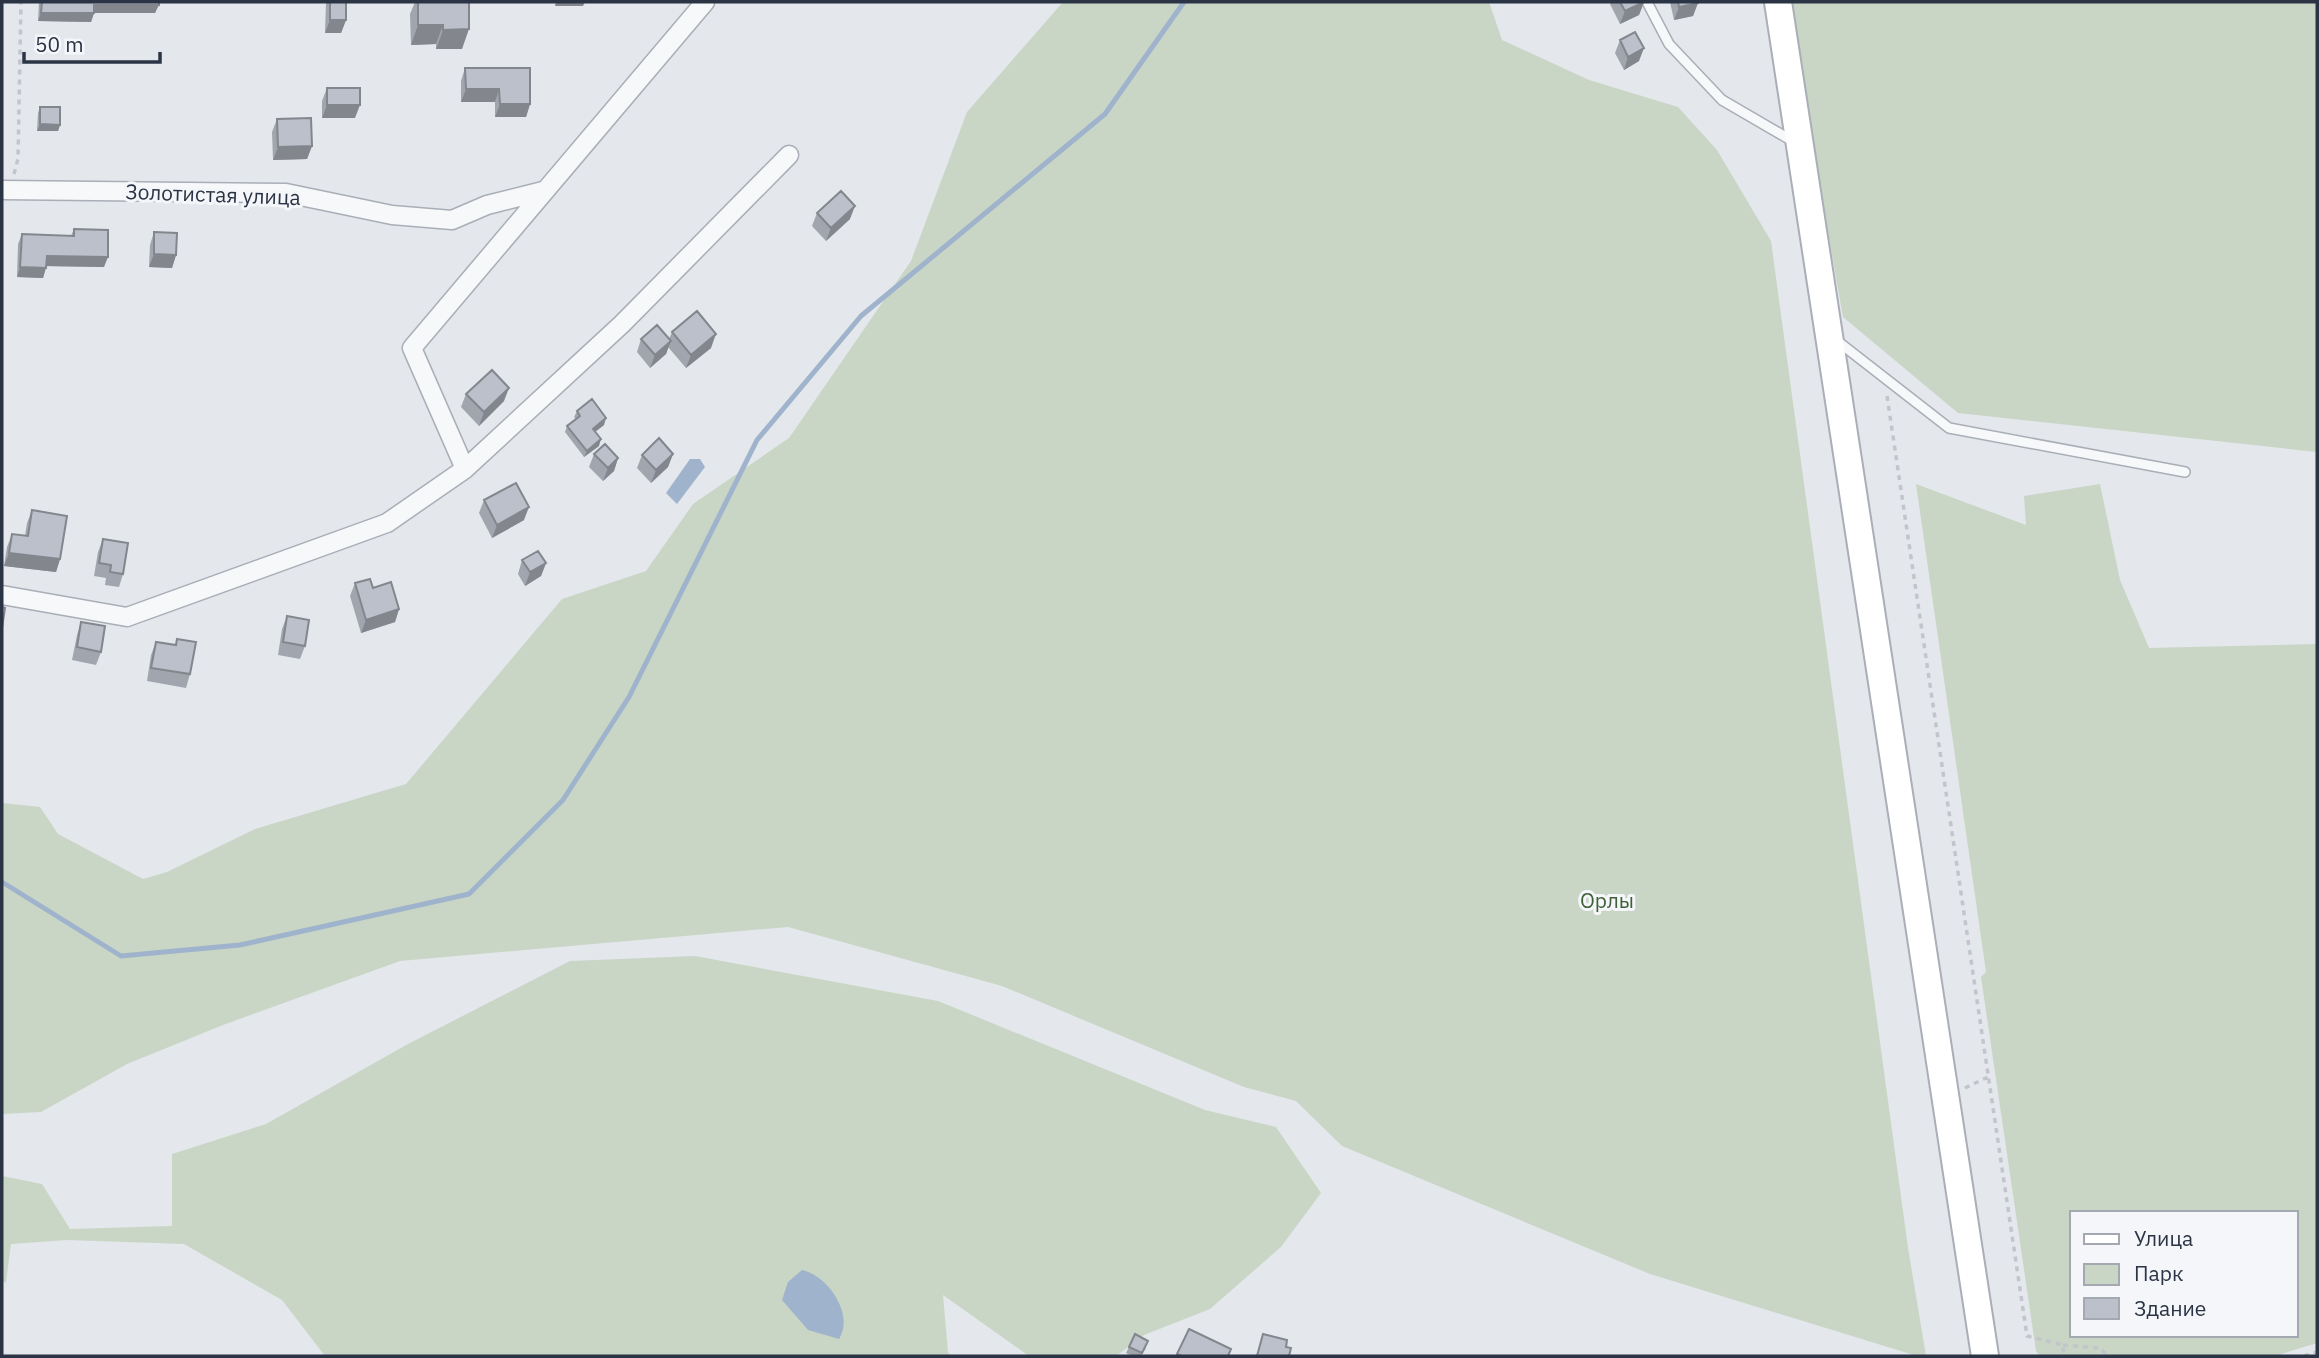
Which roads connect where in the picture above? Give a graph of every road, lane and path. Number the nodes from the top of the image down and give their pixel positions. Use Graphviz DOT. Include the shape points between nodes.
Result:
graph roads {
  1 [pos="20,2"];
  2 [pos="705,2"];
  3 [pos="1647,2"];
  4 [pos="1778,2"];
  5 [pos="1800,146"];
  6 [pos="789,155"];
  7 [pos="5,186"];
  8 [pos="543,191"];
  9 [pos="1829,335"];
  10 [pos="1884,377"];
  11 [pos="465,469"];
  12 [pos="2185,472"];
  13 [pos="2,594"];
  14 [pos="2063,1345"];
  15 [pos="2317,1352"];
  16 [pos="1985,1356"];
  17 [pos="2064,1356"];
  18 [pos="2109,1356"];
  19 [pos="2304,1356"];
  1 -- 7 [label="path" via="18,159 14,176"];
  2 -- 8 [label="street"];
  3 -- 5 [label="lane" via="1669,44 1722,100"];
  4 -- 5 [label="main road"];
  5 -- 9 [label="main road"];
  6 -- 11 [label="street" via="622,324"];
  7 -- 8 [label="street, Золотистая улица" via="286,193 392,215 452,220 487,205"];
  8 -- 11 [label="street" via="412,348"];
  9 -- 10 [label="lane"];
  9 -- 16 [label="main road"];
  10 -- 12 [label="lane" via="1949,428"];
  10 -- 14 [label="path" via="2027,1336"];
  11 -- 13 [label="street" via="387,523 127,617"];
  14 -- 17 [label="path"];
  14 -- 18 [label="path" via="2099,1348"];
  15 -- 19 [label="path"];
}
